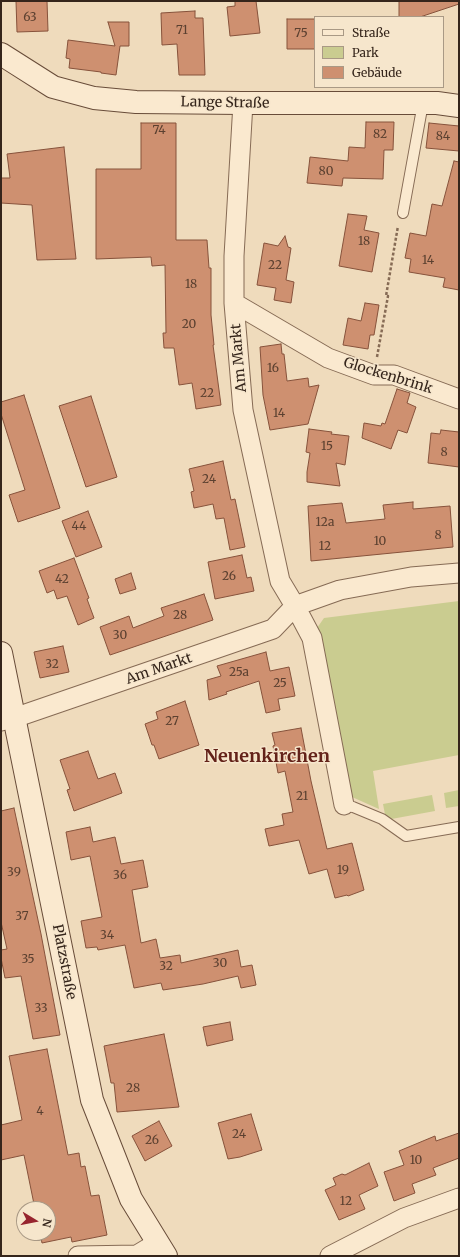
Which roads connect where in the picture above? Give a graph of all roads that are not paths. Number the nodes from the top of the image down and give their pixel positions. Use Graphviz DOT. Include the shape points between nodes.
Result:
graph roads {
  1 [pos="1,54"];
  2 [pos="242,103"];
  3 [pos="423,103"];
  4 [pos="459,106"];
  5 [pos="403,213"];
  6 [pos="234,303"];
  7 [pos="459,399"];
  8 [pos="459,573"];
  9 [pos="296,606"];
  10 [pos="1,653"];
  11 [pos="8,719"];
  12 [pos="344,805"];
  13 [pos="459,827"];
  14 [pos="459,1198"];
  15 [pos="162,1250"];
  16 [pos="78,1256"];
  17 [pos="330,1256"];
  1 -- 2 [label="street, Lange Straße" via="53,87 94,98 136,102"];
  2 -- 3 [label="street, Lange Straße"];
  2 -- 6 [label="street, Am Markt"];
  3 -- 4 [label="street, Lange Straße"];
  3 -- 5 [label="lane"];
  6 -- 7 [label="street, Glockenbrink" via="328,358 374,375 394,375"];
  6 -- 9 [label="street, Am Markt" via="243,410 280,581"];
  8 -- 9 [label="street, Am Markt" via="411,577 340,590"];
  9 -- 11 [label="street, Am Markt" via="273,629"];
  9 -- 12 [label="street, Am Markt" via="312,638"];
  10 -- 11 [label="street, Platzstraße"];
  11 -- 15 [label="street, Platzstraße" via="92,1100 131,1199"];
  12 -- 13 [label="lane" via="382,819 406,836"];
  14 -- 17 [label="street" via="404,1218"];
  15 -- 16 [label="street" via="137,1255"];
}
